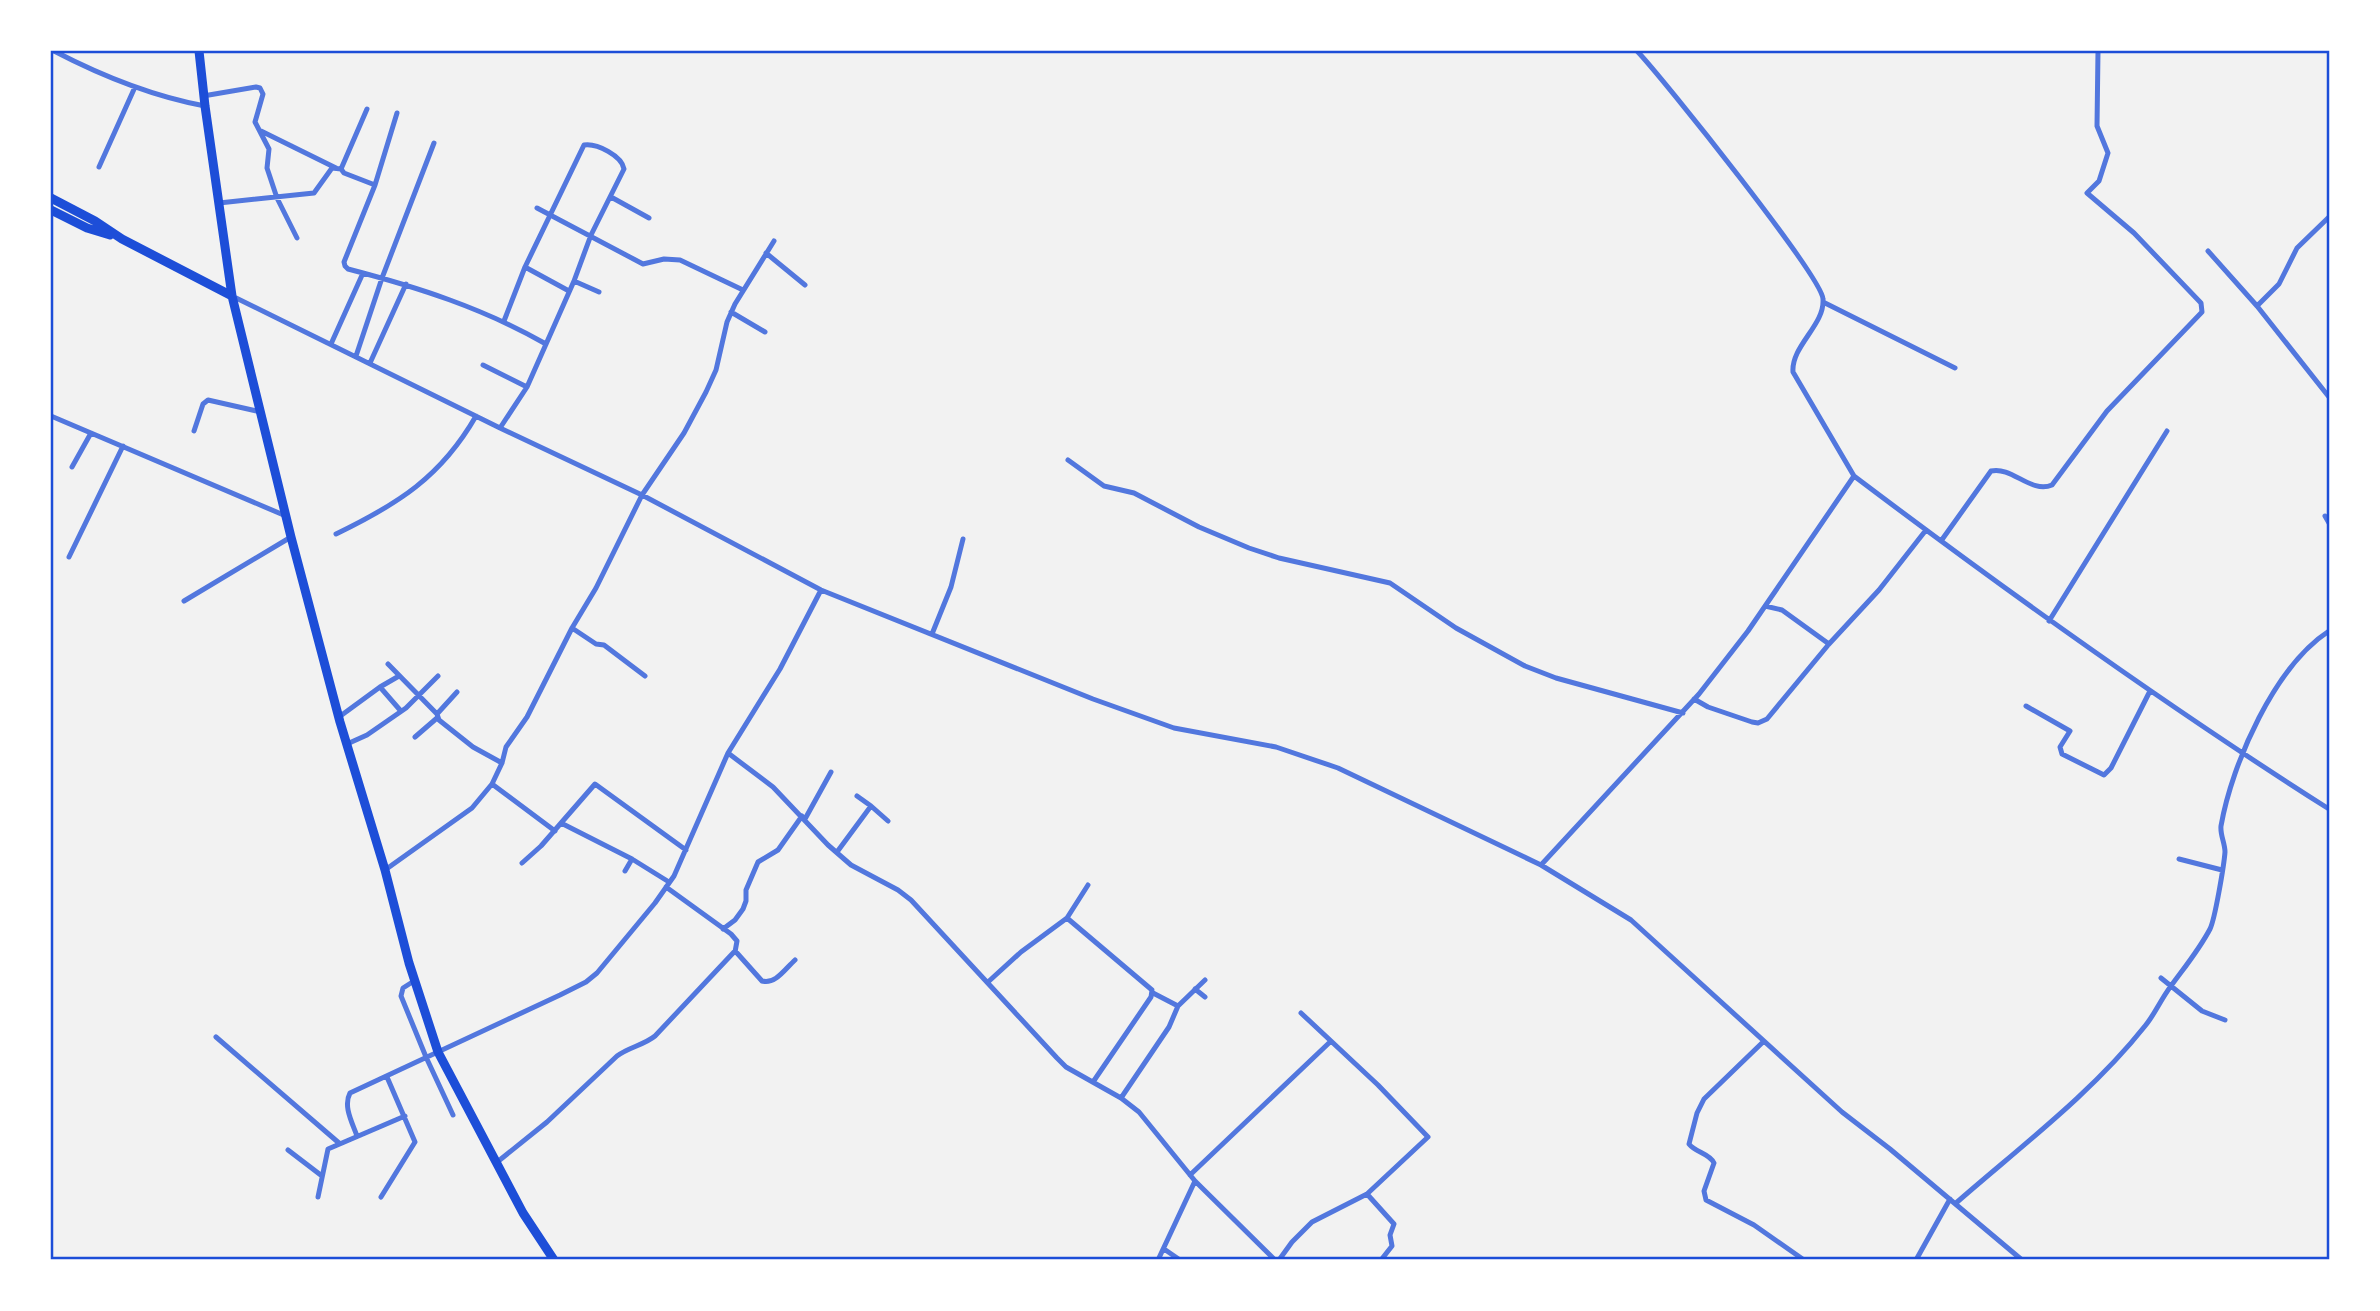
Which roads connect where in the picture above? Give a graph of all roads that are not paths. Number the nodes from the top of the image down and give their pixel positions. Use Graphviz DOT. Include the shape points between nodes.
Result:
graph roads {
  1 [pos="54,51"];
  2 [pos="199,51"];
  3 [pos="1637,51"];
  4 [pos="2098,51"];
  5 [pos="135,87"];
  6 [pos="204,101"];
  7 [pos="367,108"];
  8 [pos="397,113"];
  9 [pos="259,130"];
  10 [pos="434,143"];
  11 [pos="99,167"];
  12 [pos="339,169"];
  13 [pos="375,185"];
  14 [pos="611,197"];
  15 [pos="51,198"];
  16 [pos="276,198"];
  17 [pos="219,203"];
  18 [pos="537,208"];
  19 [pos="51,210"];
  20 [pos="551,215"];
  21 [pos="2329,217"];
  22 [pos="649,218"];
  23 [pos="592,235"];
  24 [pos="122,239"];
  25 [pos="297,239"];
  26 [pos="774,241"];
  27 [pos="2208,251"];
  28 [pos="766,253"];
  29 [pos="526,267"];
  30 [pos="363,273"];
  31 [pos="382,278"];
  32 [pos="574,281"];
  33 [pos="406,284"];
  34 [pos="805,285"];
  35 [pos="744,290"];
  36 [pos="569,291"];
  37 [pos="599,292"];
  38 [pos="232,296"];
  39 [pos="1823,302"];
  40 [pos="2257,306"];
  41 [pos="731,312"];
  42 [pos="504,321"];
  43 [pos="765,332"];
  44 [pos="331,344"];
  45 [pos="546,344"];
  46 [pos="356,356"];
  47 [pos="370,363"];
  48 [pos="483,365"];
  49 [pos="1955,368"];
  50 [pos="527,387"];
  51 [pos="2329,397"];
  52 [pos="261,412"];
  53 [pos="51,416"];
  54 [pos="476,416"];
  55 [pos="500,428"];
  56 [pos="194,431"];
  57 [pos="2166,431"];
  58 [pos="91,433"];
  59 [pos="123,446"];
  60 [pos="1068,460"];
  61 [pos="72,467"];
  62 [pos="1854,475"];
  63 [pos="642,495"];
  64 [pos="286,516"];
  65 [pos="2325,516"];
  66 [pos="2329,523"];
  67 [pos="1926,530"];
  68 [pos="336,534"];
  69 [pos="291,537"];
  70 [pos="963,539"];
  71 [pos="1941,541"];
  72 [pos="69,557"];
  73 [pos="821,590"];
  74 [pos="184,601"];
  75 [pos="1765,606"];
  76 [pos="2049,621"];
  77 [pos="572,628"];
  78 [pos="2329,631"];
  79 [pos="932,634"];
  80 [pos="1829,644"];
  81 [pos="388,664"];
  82 [pos="399,676"];
  83 [pos="438,676"];
  84 [pos="645,676"];
  85 [pos="380,687"];
  86 [pos="2150,691"];
  87 [pos="457,692"];
  88 [pos="419,696"];
  89 [pos="1694,699"];
  90 [pos="2026,706"];
  91 [pos="400,710"];
  92 [pos="1683,713"];
  93 [pos="437,716"];
  94 [pos="339,717"];
  95 [pos="415,737"];
  96 [pos="347,744"];
  97 [pos="728,752"];
  98 [pos="2242,753"];
  99 [pos="502,763"];
  100 [pos="831,772"];
  101 [pos="492,784"];
  102 [pos="857,796"];
  103 [pos="871,806"];
  104 [pos="2329,809"];
  105 [pos="803,818"];
  106 [pos="888,821"];
  107 [pos="561,823"];
  108 [pos="555,831"];
  109 [pos="686,850"];
  110 [pos="837,852"];
  111 [pos="632,859"];
  112 [pos="2179,859"];
  113 [pos="522,863"];
  114 [pos="1541,865"];
  115 [pos="385,870"];
  116 [pos="2222,870"];
  117 [pos="625,872"];
  118 [pos="668,885"];
  119 [pos="1088,885"];
  120 [pos="1066,918"];
  121 [pos="723,929"];
  122 [pos="735,952"];
  123 [pos="795,960"];
  124 [pos="2161,978"];
  125 [pos="1205,979"];
  126 [pos="414,981"];
  127 [pos="988,982"];
  128 [pos="2170,986"];
  129 [pos="1195,989"];
  130 [pos="1153,993"];
  131 [pos="1206,997"];
  132 [pos="1178,1006"];
  133 [pos="1301,1013"];
  134 [pos="2225,1020"];
  135 [pos="216,1037"];
  136 [pos="1330,1042"];
  137 [pos="1762,1042"];
  138 [pos="438,1052"];
  139 [pos="426,1057"];
  140 [pos="387,1077"];
  141 [pos="1093,1083"];
  142 [pos="1121,1098"];
  143 [pos="453,1115"];
  144 [pos="405,1116"];
  145 [pos="357,1136"];
  146 [pos="339,1143"];
  147 [pos="288,1150"];
  148 [pos="496,1163"];
  149 [pos="1190,1175"];
  150 [pos="322,1176"];
  151 [pos="1195,1181"];
  152 [pos="1367,1194"];
  153 [pos="317,1197"];
  154 [pos="381,1197"];
  155 [pos="1953,1201"];
  156 [pos="1164,1249"];
  157 [pos="554,1260"];
  158 [pos="1158,1260"];
  159 [pos="1180,1260"];
  160 [pos="1277,1260"];
  161 [pos="1381,1260"];
  162 [pos="1804,1260"];
  163 [pos="1916,1260"];
  164 [pos="2022,1260"];
  1 -- 5 [label="street"];
  2 -- 6 [label="main road"];
  3 -- 39 [label="street" via="1797,253"];
  4 -- 71 [label="street" via="2096,126 2108,153 2099,181 2087,193 2134,233 2201,303 2202,312 2107,411 2052,485 2039,487 1991,471"];
  5 -- 6 [label="street"];
  5 -- 11 [label="street"];
  6 -- 9 [label="street" via="258,87 262,94 255,122"];
  6 -- 17 [label="main road"];
  7 -- 12 [label="street"];
  8 -- 13 [label="street"];
  9 -- 12 [label="street"];
  9 -- 16 [label="street" via="269,149 267,168"];
  10 -- 31 [label="street"];
  12 -- 13 [label="street"];
  12 -- 16 [label="street" via="332,169 314,193"];
  13 -- 30 [label="street" via="344,262 348,269"];
  14 -- 20 [label="street" via="624,164 588,143"];
  14 -- 22 [label="street"];
  14 -- 23 [label="street"];
  15 -- 24 [label="main road"];
  16 -- 17 [label="street"];
  16 -- 25 [label="street"];
  17 -- 38 [label="main road"];
  18 -- 20 [label="street"];
  19 -- 24 [label="main road"];
  20 -- 23 [label="street"];
  20 -- 29 [label="street"];
  21 -- 40 [label="street" via="2297,248 2278,284"];
  23 -- 32 [label="street"];
  23 -- 35 [label="street" via="643,264 680,260"];
  24 -- 38 [label="main road"];
  26 -- 28 [label="street"];
  27 -- 40 [label="street"];
  28 -- 34 [label="street"];
  28 -- 35 [label="street"];
  29 -- 36 [label="street"];
  29 -- 42 [label="street"];
  30 -- 31 [label="street"];
  30 -- 44 [label="street"];
  31 -- 33 [label="street"];
  31 -- 46 [label="street"];
  32 -- 36 [label="street"];
  32 -- 37 [label="street"];
  33 -- 42 [label="street"];
  33 -- 47 [label="street"];
  35 -- 41 [label="street"];
  36 -- 45 [label="street"];
  38 -- 44 [label="street"];
  38 -- 52 [label="main road"];
  39 -- 49 [label="street"];
  39 -- 62 [label="street" via="1793,372"];
  40 -- 51 [label="street"];
  41 -- 43 [label="street"];
  41 -- 63 [label="street" via="713,378 684,433"];
  42 -- 45 [label="street"];
  44 -- 46 [label="street"];
  45 -- 50 [label="street"];
  46 -- 47 [label="street"];
  47 -- 54 [label="street"];
  48 -- 50 [label="street"];
  50 -- 55 [label="street"];
  52 -- 56 [label="street" via="208,400"];
  52 -- 64 [label="main road"];
  53 -- 58 [label="street"];
  54 -- 55 [label="street"];
  54 -- 68 [label="street" via="461,440 411,492"];
  55 -- 63 [label="street"];
  57 -- 76 [label="street"];
  58 -- 59 [label="street"];
  58 -- 61 [label="street"];
  59 -- 64 [label="street"];
  59 -- 72 [label="street"];
  60 -- 92 [label="street" via="1102,485 1134,493 1249,548 1390,583 1456,628 1525,666"];
  62 -- 67 [label="street"];
  62 -- 75 [label="street"];
  63 -- 73 [label="street"];
  63 -- 77 [label="street"];
  64 -- 69 [label="main road"];
  65 -- 66 [label="street"];
  67 -- 71 [label="street"];
  67 -- 80 [label="street"];
  69 -- 74 [label="street"];
  69 -- 94 [label="main road"];
  70 -- 79 [label="street"];
  71 -- 76 [label="street"];
  73 -- 79 [label="street"];
  73 -- 97 [label="street" via="780,669"];
  75 -- 80 [label="street" via="1782,610"];
  75 -- 89 [label="street"];
  76 -- 86 [label="street"];
  77 -- 84 [label="street" via="603,644"];
  77 -- 99 [label="street" via="527,717 506,747"];
  78 -- 98 [label="street" via="2294,664"];
  79 -- 114 [label="street" via="1174,728 1280,748 1338,768"];
  80 -- 89 [label="street" via="1768,719 1752,722 1732,717"];
  81 -- 82 [label="street"];
  82 -- 85 [label="street"];
  82 -- 88 [label="street"];
  83 -- 88 [label="street"];
  85 -- 91 [label="street"];
  85 -- 94 [label="street"];
  86 -- 90 [label="street" via="2104,775 2062,754 2060,747 2070,731"];
  86 -- 98 [label="street"];
  87 -- 93 [label="street"];
  88 -- 91 [label="street"];
  88 -- 93 [label="street"];
  89 -- 92 [label="street"];
  91 -- 96 [label="street"];
  92 -- 114 [label="street"];
  93 -- 95 [label="street"];
  93 -- 99 [label="street" via="472,747"];
  94 -- 96 [label="main road"];
  96 -- 115 [label="main road"];
  97 -- 105 [label="street"];
  97 -- 109 [label="street"];
  98 -- 104 [label="street"];
  98 -- 116 [label="street" via="2221,826"];
  99 -- 101 [label="street"];
  100 -- 105 [label="street"];
  101 -- 108 [label="street"];
  101 -- 115 [label="street" via="472,808"];
  102 -- 103 [label="street"];
  103 -- 106 [label="street"];
  103 -- 110 [label="street"];
  105 -- 110 [label="street"];
  105 -- 121 [label="street" via="778,850 758,862 743,909"];
  107 -- 108 [label="street"];
  107 -- 109 [label="street" via="596,785"];
  107 -- 111 [label="street"];
  108 -- 113 [label="street"];
  109 -- 118 [label="street"];
  110 -- 127 [label="street" via="911,900"];
  111 -- 117 [label="street"];
  111 -- 118 [label="street"];
  112 -- 116 [label="street"];
  114 -- 137 [label="street" via="1627,917"];
  115 -- 126 [label="main road"];
  116 -- 128 [label="street" via="2211,926"];
  118 -- 121 [label="street"];
  118 -- 138 [label="street" via="591,979"];
  119 -- 120 [label="street"];
  120 -- 127 [label="street"];
  120 -- 130 [label="street"];
  121 -- 122 [label="street" via="736,940"];
  122 -- 123 [label="street" via="766,983"];
  122 -- 148 [label="street" via="655,1036 617,1056"];
  124 -- 128 [label="street"];
  125 -- 129 [label="street"];
  126 -- 138 [label="main road"];
  126 -- 139 [label="street" via="403,988 401,996"];
  127 -- 141 [label="street" via="1057,1058"];
  128 -- 134 [label="street" via="2205,1013"];
  128 -- 155 [label="street" via="2146,1026 2085,1090"];
  129 -- 131 [label="street"];
  129 -- 132 [label="street"];
  130 -- 132 [label="street"];
  130 -- 141 [label="street"];
  132 -- 142 [label="street"];
  133 -- 136 [label="street"];
  135 -- 146 [label="street"];
  136 -- 149 [label="street"];
  136 -- 152 [label="street" via="1428,1138"];
  137 -- 155 [label="street"];
  137 -- 162 [label="street" via="1704,1099 1689,1144 1714,1163 1706,1200 1754,1225"];
  138 -- 139 [label="street"];
  138 -- 148 [label="main road"];
  139 -- 140 [label="street"];
  139 -- 143 [label="street"];
  140 -- 144 [label="street"];
  140 -- 145 [label="street" via="349,1095 347,1107"];
  141 -- 142 [label="street"];
  142 -- 149 [label="street" via="1149,1121"];
  144 -- 145 [label="street"];
  144 -- 154 [label="street" via="415,1142"];
  145 -- 146 [label="street"];
  146 -- 150 [label="street" via="327,1150"];
  147 -- 150 [label="street"];
  148 -- 157 [label="main road"];
  149 -- 151 [label="street"];
  150 -- 153 [label="street"];
  151 -- 156 [label="street"];
  151 -- 160 [label="street"];
  152 -- 160 [label="street" via="1312,1222"];
  152 -- 161 [label="street" via="1394,1224 1392,1246"];
  155 -- 163 [label="street"];
  155 -- 164 [label="street"];
  156 -- 158 [label="street"];
  156 -- 159 [label="street"];
}
